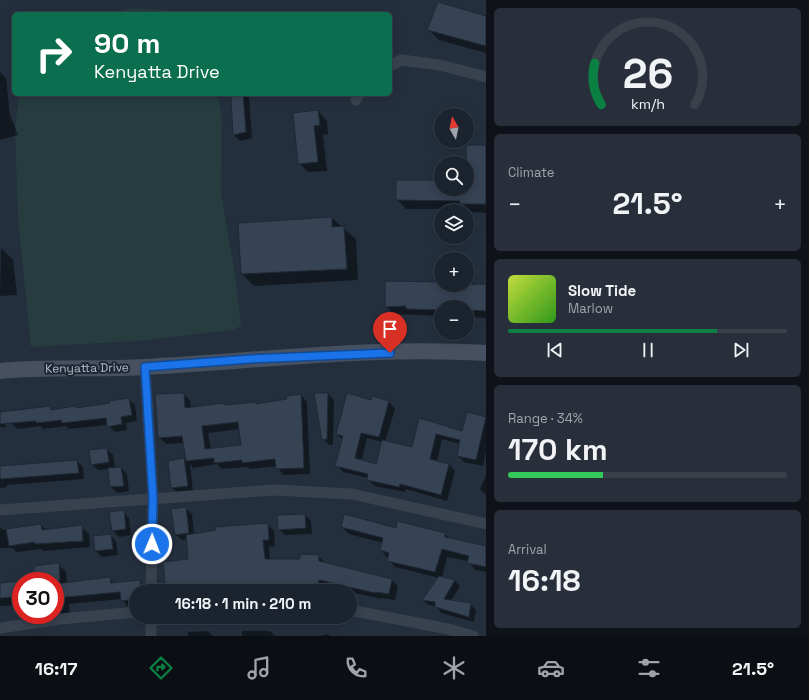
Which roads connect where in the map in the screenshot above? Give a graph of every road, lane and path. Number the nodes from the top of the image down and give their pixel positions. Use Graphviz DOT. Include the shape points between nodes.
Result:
graph roads {
  1 [pos="392,65"];
  2 [pos="486,77"];
  3 [pos="486,353"];
  4 [pos="145,367"];
  5 [pos="0,371"];
  6 [pos="153,498"];
  7 [pos="0,510"];
  8 [pos="486,524"];
  9 [pos="151,584"];
  10 [pos="357,611"];
  11 [pos="129,613"];
  12 [pos="151,624"];
  13 [pos="0,628"];
  14 [pos="151,636"];
  15 [pos="473,636"];
  1 -- 2 [label="street" via="401,60 432,64"];
  3 -- 4 [label="main road, Kenyatta Drive" via="453,351 326,354"];
  4 -- 5 [label="main road, Kenyatta Drive"];
  4 -- 6 [label="street"];
  6 -- 7 [label="street"];
  6 -- 8 [label="street" via="274,490 352,494"];
  6 -- 9 [label="street"];
  10 -- 15 [label="street"];
  11 -- 13 [label="street"];
  12 -- 14 [label="street"];
}
